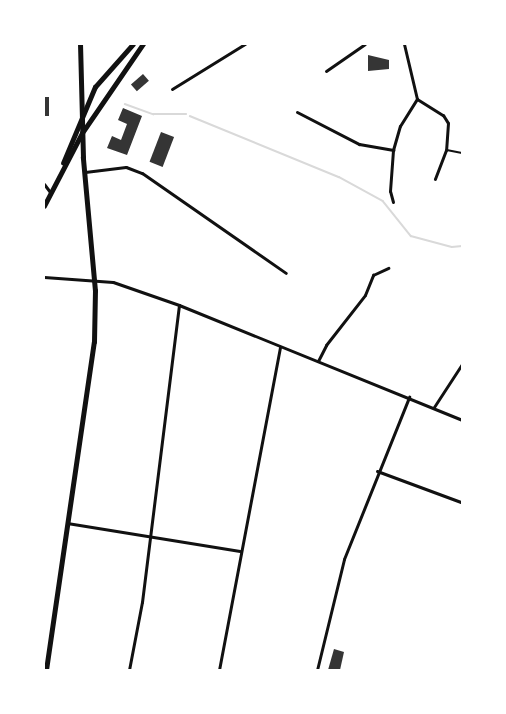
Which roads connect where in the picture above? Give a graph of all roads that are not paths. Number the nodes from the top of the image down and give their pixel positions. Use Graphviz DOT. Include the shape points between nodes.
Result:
graph roads {
  1 [pos="80,44"];
  2 [pos="134,44"];
  3 [pos="143,44"];
  4 [pos="245,44"];
  5 [pos="365,44"];
  6 [pos="404,44"];
  7 [pos="326,71"];
  8 [pos="172,89"];
  9 [pos="417,99"];
  10 [pos="81,111"];
  11 [pos="297,112"];
  12 [pos="82,133"];
  13 [pos="393,150"];
  14 [pos="446,150"];
  15 [pos="462,153"];
  16 [pos="84,172"];
  17 [pos="58,175"];
  18 [pos="435,179"];
  19 [pos="44,184"];
  20 [pos="50,192"];
  21 [pos="393,202"];
  22 [pos="44,206"];
  23 [pos="388,267"];
  24 [pos="286,273"];
  25 [pos="44,277"];
  26 [pos="94,279"];
  27 [pos="178,304"];
  28 [pos="280,346"];
  29 [pos="318,361"];
  30 [pos="462,364"];
  31 [pos="409,396"];
  32 [pos="434,407"];
  33 [pos="462,420"];
  34 [pos="377,471"];
  35 [pos="461,502"];
  36 [pos="67,524"];
  37 [pos="150,538"];
  38 [pos="240,551"];
  39 [pos="46,670"];
  40 [pos="129,670"];
  41 [pos="219,670"];
  42 [pos="317,670"];
  1 -- 10 [label="main road"];
  2 -- 10 [label="main road" via="107,69"];
  3 -- 12 [label="main road"];
  4 -- 8 [label="street"];
  5 -- 7 [label="street"];
  6 -- 9 [label="street"];
  9 -- 13 [label="street" via="400,126"];
  9 -- 14 [label="street" via="444,115 448,123"];
  10 -- 12 [label="main road"];
  10 -- 17 [label="main road"];
  11 -- 13 [label="street" via="359,144"];
  12 -- 16 [label="main road"];
  12 -- 17 [label="main road"];
  13 -- 21 [label="street"];
  14 -- 15 [label="lane"];
  14 -- 18 [label="street"];
  16 -- 24 [label="street" via="126,168 142,173"];
  16 -- 26 [label="main road"];
  17 -- 20 [label="main road"];
  19 -- 20 [label="street"];
  20 -- 22 [label="main road"];
  23 -- 29 [label="street" via="373,275 365,295"];
  25 -- 26 [label="street"];
  26 -- 27 [label="street"];
  26 -- 36 [label="main road" via="90,383"];
  27 -- 28 [label="street"];
  27 -- 37 [label="street"];
  28 -- 29 [label="street"];
  28 -- 38 [label="street"];
  29 -- 31 [label="street"];
  30 -- 32 [label="street"];
  31 -- 32 [label="street"];
  31 -- 34 [label="street"];
  32 -- 33 [label="street"];
  34 -- 35 [label="street"];
  34 -- 42 [label="street" via="344,559"];
  36 -- 37 [label="street"];
  36 -- 39 [label="main road"];
  37 -- 38 [label="street"];
  37 -- 40 [label="street"];
  38 -- 41 [label="street"];
}
